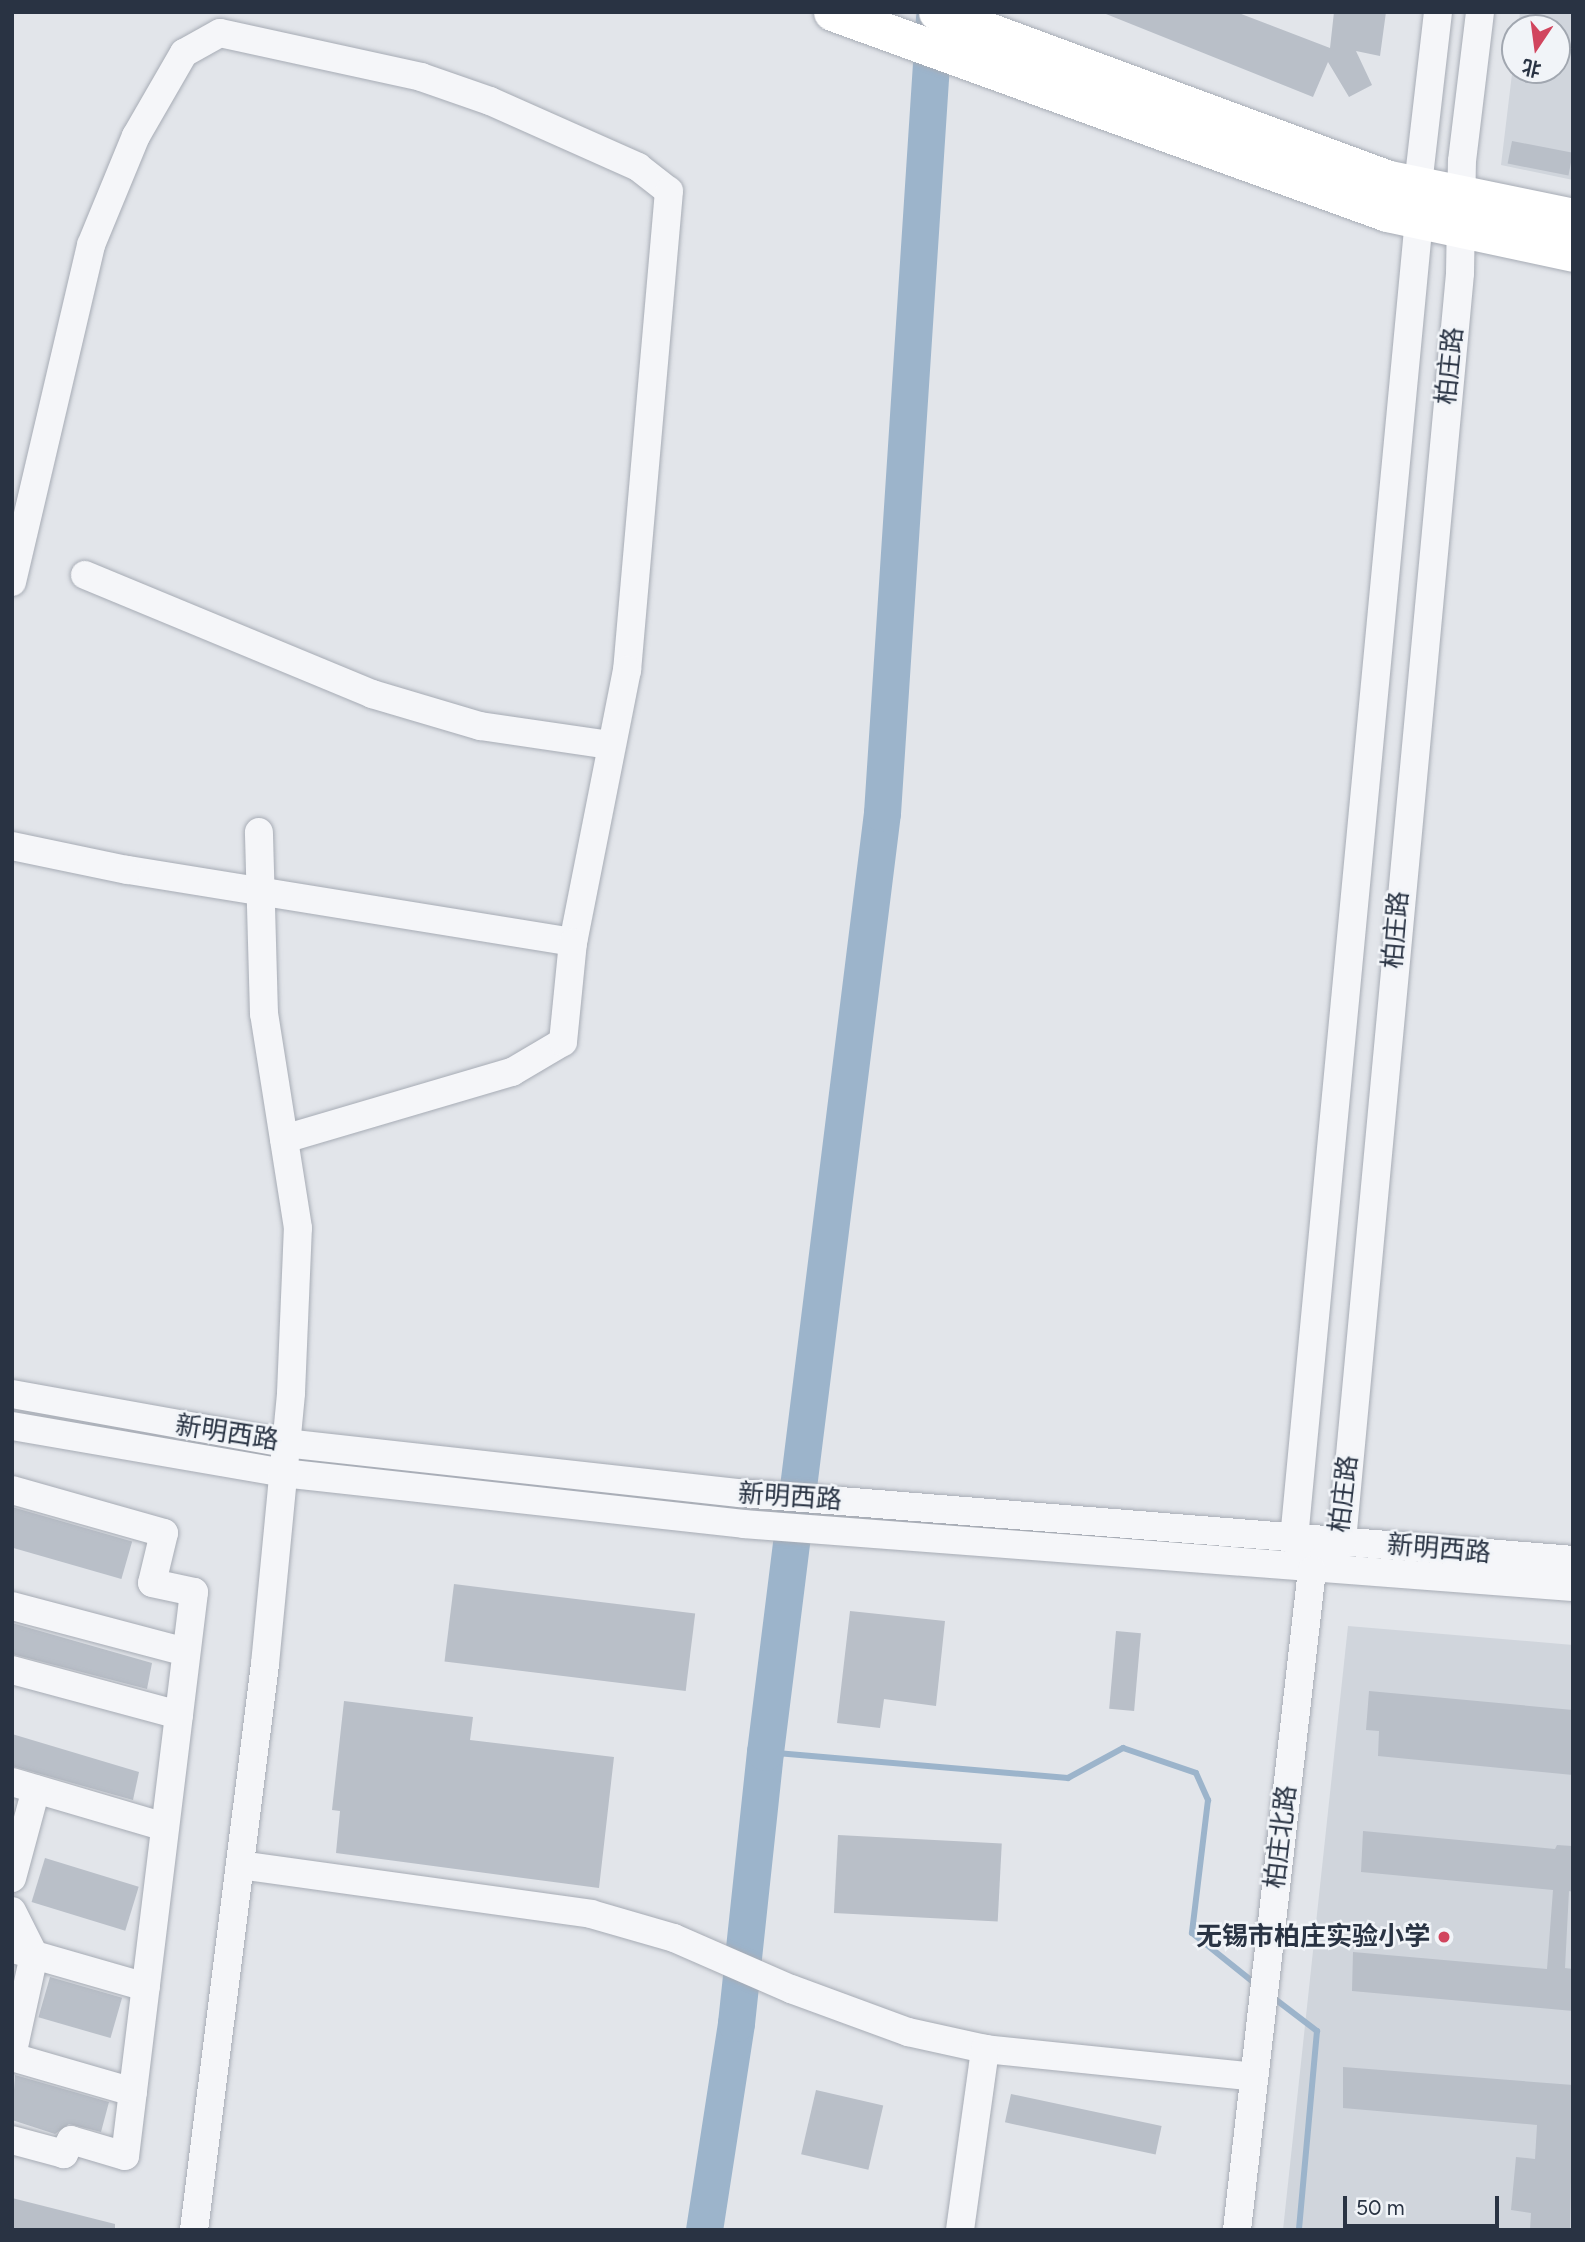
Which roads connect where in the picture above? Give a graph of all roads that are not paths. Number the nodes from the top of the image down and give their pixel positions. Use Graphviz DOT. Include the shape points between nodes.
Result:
graph roads {
  1 [pos="832,12"];
  2 [pos="937,12"];
  3 [pos="1438,12"];
  4 [pos="1480,12"];
  5 [pos="1418,203"];
  6 [pos="1463,213"];
  7 [pos="1573,217"];
  8 [pos="1573,253"];
  9 [pos="85,575"];
  10 [pos="12,582"];
  11 [pos="611,745"];
  12 [pos="259,832"];
  13 [pos="12,846"];
  14 [pos="261,892"];
  15 [pos="573,942"];
  16 [pos="284,1139"];
  17 [pos="12,1394"];
  18 [pos="12,1426"];
  19 [pos="285,1443"];
  20 [pos="283,1473"];
  21 [pos="12,1490"];
  22 [pos="1294,1539"];
  23 [pos="1342,1541"];
  24 [pos="1573,1560"];
  25 [pos="1312,1570"];
  26 [pos="1573,1587"];
  27 [pos="12,1606"];
  28 [pos="187,1652"];
  29 [pos="12,1670"];
  30 [pos="179,1715"];
  31 [pos="24,1786"];
  32 [pos="165,1828"];
  33 [pos="240,1865"];
  34 [pos="12,1878"];
  35 [pos="12,1911"];
  36 [pos="23,1952"];
  37 [pos="146,1987"];
  38 [pos="985,2049"];
  39 [pos="12,2057"];
  40 [pos="1254,2077"];
  41 [pos="133,2092"];
  42 [pos="12,2140"];
  43 [pos="194,2230"];
  44 [pos="960,2230"];
  45 [pos="1237,2230"];
  1 -- 5 [label="main road" via="1387,213"];
  2 -- 5 [label="main road" via="1385,178"];
  3 -- 5 [label="street, 柏庄路"];
  4 -- 6 [label="street, 柏庄路"];
  5 -- 6 [label="main road"];
  5 -- 22 [label="street, 柏庄路"];
  6 -- 7 [label="main road"];
  6 -- 8 [label="main road"];
  6 -- 23 [label="street, 柏庄路"];
  9 -- 11 [label="street" via="372,694 480,726"];
  10 -- 11 [label="street" via="91,245 136,136 184,53 220,33 421,77 490,101 638,167 669,191 627,670"];
  11 -- 15 [label="street"];
  12 -- 14 [label="street"];
  13 -- 14 [label="street"];
  14 -- 15 [label="street"];
  14 -- 16 [label="street" via="264,1014"];
  15 -- 16 [label="street" via="563,1042 512,1072"];
  16 -- 19 [label="street" via="298,1228"];
  17 -- 19 [label="street, 新明西路"];
  18 -- 20 [label="street, 新明西路"];
  19 -- 20 [label="street"];
  19 -- 22 [label="street, 新明西路" via="741,1493"];
  20 -- 25 [label="street, 新明西路" via="836,1534"];
  20 -- 33 [label="street"];
  21 -- 28 [label="street" via="164,1533 152,1583 194,1592"];
  22 -- 23 [label="street, 新明西路"];
  22 -- 25 [label="street, 柏庄路"];
  23 -- 24 [label="street, 新明西路"];
  23 -- 25 [label="street, 柏庄路"];
  25 -- 26 [label="street, 新明西路"];
  25 -- 40 [label="street, 柏庄北路"];
  27 -- 28 [label="street"];
  28 -- 30 [label="street"];
  29 -- 30 [label="street"];
  30 -- 32 [label="street"];
  31 -- 32 [label="street"];
  31 -- 34 [label="street"];
  32 -- 37 [label="street"];
  33 -- 38 [label="street" via="591,1914 674,1938 908,2032"];
  33 -- 43 [label="street"];
  35 -- 36 [label="street"];
  36 -- 37 [label="street"];
  36 -- 39 [label="street"];
  37 -- 41 [label="street"];
  38 -- 40 [label="street"];
  38 -- 44 [label="street"];
  39 -- 41 [label="street"];
  40 -- 45 [label="street, 柏庄北路"];
  41 -- 42 [label="street" via="125,2156 71,2140 64,2154"];
}
